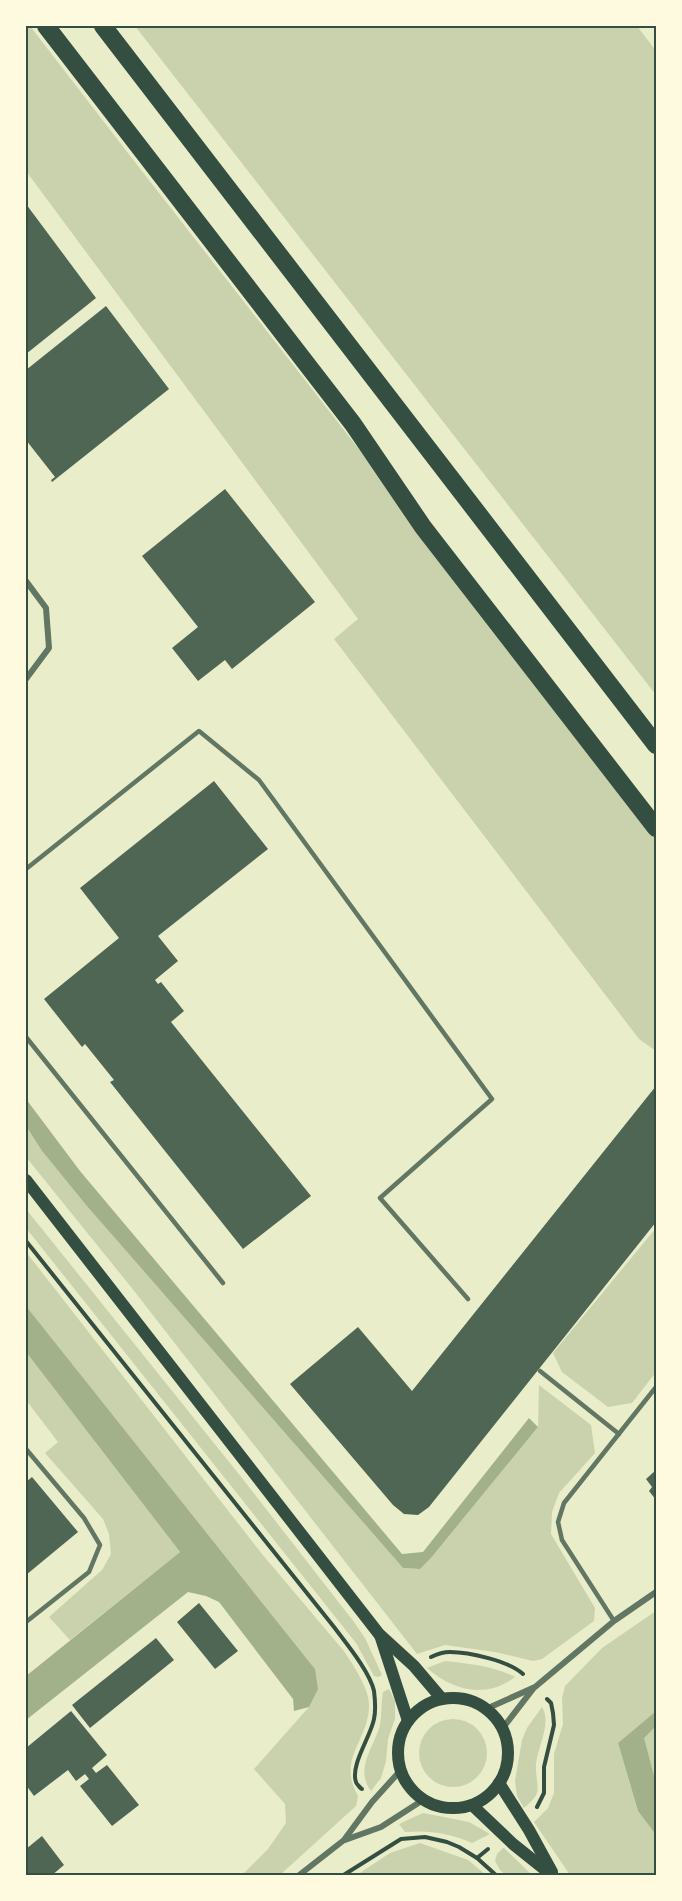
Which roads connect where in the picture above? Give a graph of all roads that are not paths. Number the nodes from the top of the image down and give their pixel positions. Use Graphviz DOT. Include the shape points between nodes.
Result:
graph roads {
  1 [pos="46,26"];
  2 [pos="103,26"];
  3 [pos="26,581"];
  4 [pos="26,678"];
  5 [pos="657,745"];
  6 [pos="657,828"];
  7 [pos="26,869"];
  8 [pos="26,1038"];
  9 [pos="26,1180"];
  10 [pos="223,1283"];
  11 [pos="468,1299"];
  12 [pos="540,1371"];
  13 [pos="657,1387"];
  14 [pos="619,1434"];
  15 [pos="26,1449"];
  16 [pos="657,1592"];
  17 [pos="615,1621"];
  18 [pos="26,1622"];
  19 [pos="379,1634"];
  20 [pos="535,1687"];
  21 [pos="441,1699"];
  22 [pos="486,1709"];
  23 [pos="408,1721"];
  24 [pos="502,1729"];
  25 [pos="400,1771"];
  26 [pos="499,1783"];
  27 [pos="423,1800"];
  28 [pos="472,1805"];
  29 [pos="344,1840"];
  30 [pos="298,1875"];
  31 [pos="554,1875"];
  1 -- 6 [label="highway" via="353,424 423,527"];
  2 -- 5 [label="highway"];
  3 -- 4 [label="street" via="46,608 49,648"];
  7 -- 11 [label="lane" via="199,731 259,780 492,1099 380,1198"];
  8 -- 10 [label="lane"];
  9 -- 19 [label="main road"];
  12 -- 14 [label="lane"];
  13 -- 14 [label="lane"];
  14 -- 17 [label="lane" via="564,1503 558,1522 562,1540"];
  15 -- 18 [label="lane" via="84,1518 100,1545 88,1572"];
  16 -- 17 [label="street"];
  17 -- 20 [label="street"];
  19 -- 21 [label="main road" via="414,1666"];
  19 -- 23 [label="main road"];
  20 -- 22 [label="street"];
  20 -- 24 [label="street"];
  21 -- 22 [label="main road" via="462,1699"];
  21 -- 23 [label="main road" via="423,1707"];
  22 -- 24 [label="main road"];
  23 -- 25 [label="main road" via="398,1745"];
  24 -- 26 [label="main road" via="508,1752"];
  25 -- 27 [label="main road" via="409,1788"];
  25 -- 29 [label="street"];
  26 -- 28 [label="main road" via="487,1797"];
  26 -- 31 [label="main road"];
  27 -- 28 [label="main road" via="447,1809"];
  27 -- 29 [label="street" via="381,1827"];
  28 -- 31 [label="main road" via="503,1836"];
  29 -- 30 [label="street"];
}
